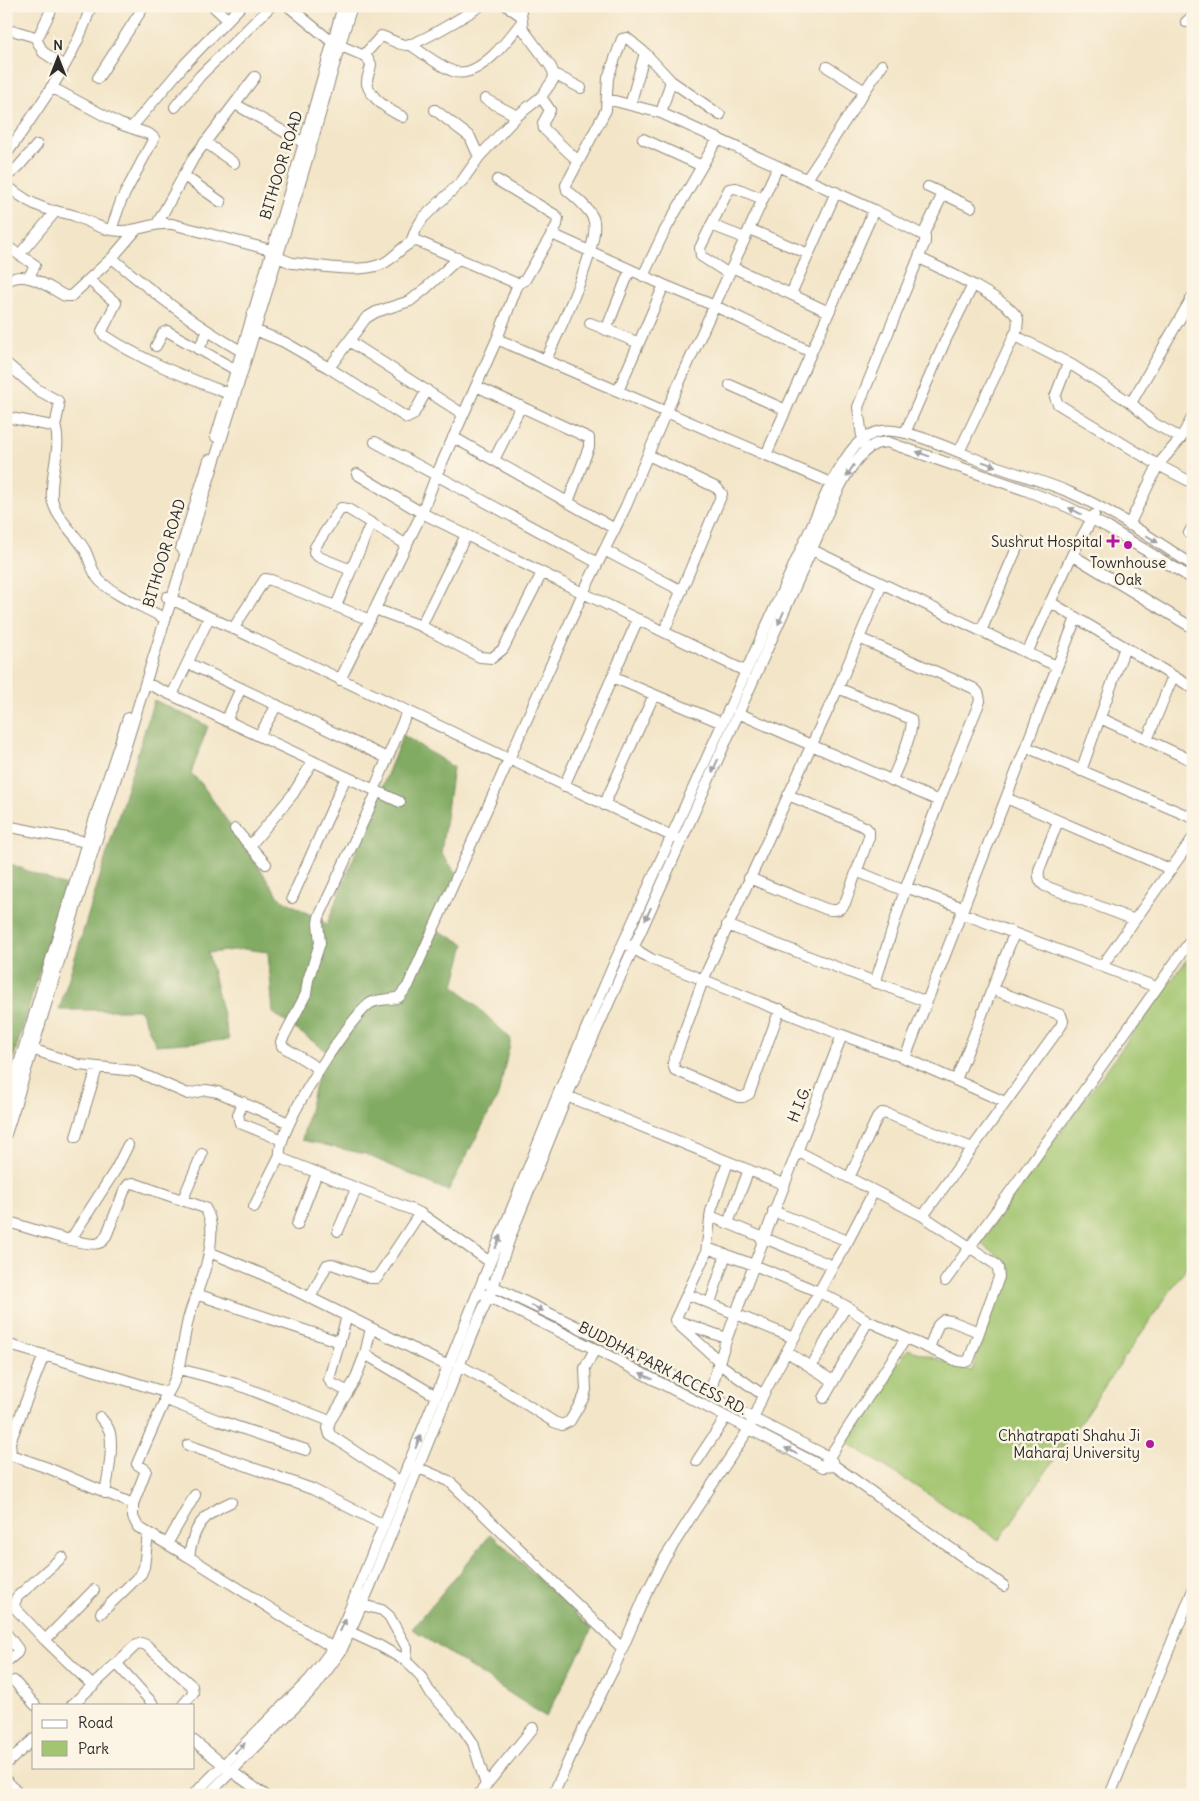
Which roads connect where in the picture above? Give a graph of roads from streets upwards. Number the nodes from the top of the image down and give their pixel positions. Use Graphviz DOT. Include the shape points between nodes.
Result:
graph roads {
  1 [pos="53,6"];
  2 [pos="91,6"];
  3 [pos="144,6"];
  4 [pos="213,6"];
  5 [pos="241,6"];
  6 [pos="271,6"];
  7 [pos="288,6"];
  8 [pos="343,6"];
  9 [pos="352,6"];
  10 [pos="480,6"];
  11 [pos="507,6"];
  12 [pos="520,14"];
  13 [pos="227,19"];
  14 [pos="15,31"];
  15 [pos="37,39"];
  16 [pos="336,44"];
  17 [pos="409,44"];
  18 [pos="645,53"];
  19 [pos="365,54"];
  20 [pos="882,65"];
  21 [pos="64,66"];
  22 [pos="827,67"];
  23 [pos="554,74"];
  24 [pos="255,77"];
  25 [pos="98,78"];
  26 [pos="671,81"];
  27 [pos="52,87"];
  28 [pos="581,88"];
  29 [pos="865,91"];
  30 [pos="540,97"];
  31 [pos="485,99"];
  32 [pos="607,99"];
  33 [pos="235,104"];
  34 [pos="630,105"];
  35 [pos="176,107"];
  36 [pos="435,110"];
  37 [pos="661,113"];
  38 [pos="720,115"];
  39 [pos="518,116"];
  40 [pos="404,117"];
  41 [pos="132,128"];
  42 [pos="718,138"];
  43 [pos="643,140"];
  44 [pos="205,142"];
  45 [pos="304,143"];
  46 [pos="36,145"];
  47 [pos="6,155"];
  48 [pos="479,157"];
  49 [pos="578,161"];
  50 [pos="234,163"];
  51 [pos="702,166"];
  52 [pos="778,166"];
  53 [pos="183,175"];
  54 [pos="6,177"];
  55 [pos="807,179"];
  56 [pos="497,180"];
  57 [pos="6,185"];
  58 [pos="928,187"];
  59 [pos="836,192"];
  60 [pos="943,194"];
  61 [pos="763,199"];
  62 [pos="221,202"];
  63 [pos="971,207"];
  64 [pos="874,210"];
  65 [pos="56,211"];
  66 [pos="157,224"];
  67 [pos="711,225"];
  68 [pos="749,228"];
  69 [pos="111,230"];
  70 [pos="136,230"];
  71 [pos="552,234"];
  72 [pos="923,235"];
  73 [pos="745,238"];
  74 [pos="411,242"];
  75 [pos="6,246"];
  76 [pos="274,253"];
  77 [pos="590,253"];
  78 [pos="809,254"];
  79 [pos="19,255"];
  80 [pos="112,258"];
  81 [pos="459,258"];
  82 [pos="919,258"];
  83 [pos="630,270"];
  84 [pos="730,270"];
  85 [pos="643,276"];
  86 [pos="29,277"];
  87 [pos="89,280"];
  88 [pos="6,282"];
  89 [pos="518,284"];
  90 [pos="664,285"];
  91 [pos="973,285"];
  92 [pos="791,294"];
  93 [pos="1193,296"];
  94 [pos="715,306"];
  95 [pos="829,312"];
  96 [pos="590,323"];
  97 [pos="255,330"];
  98 [pos="606,330"];
  99 [pos="208,332"];
  100 [pos="1014,335"];
  101 [pos="497,339"];
  102 [pos="349,341"];
  103 [pos="639,343"];
  104 [pos="156,346"];
  105 [pos="198,349"];
  106 [pos="242,351"];
  107 [pos="811,352"];
  108 [pos="546,360"];
  109 [pos="6,363"];
  110 [pos="1068,363"];
  111 [pos="329,368"];
  112 [pos="236,370"];
  113 [pos="730,385"];
  114 [pos="476,386"];
  115 [pos="427,390"];
  116 [pos="618,391"];
  117 [pos="229,394"];
  118 [pos="1131,403"];
  119 [pos="521,406"];
  120 [pos="786,410"];
  121 [pos="666,412"];
  122 [pos="463,414"];
  123 [pos="1193,416"];
  124 [pos="6,417"];
  125 [pos="55,427"];
  126 [pos="905,433"];
  127 [pos="453,437"];
  128 [pos="1181,438"];
  129 [pos="862,439"];
  130 [pos="376,442"];
  131 [pos="865,452"];
  132 [pos="960,452"];
  133 [pos="648,455"];
  134 [pos="766,455"];
  135 [pos="494,460"];
  136 [pos="1158,465"];
  137 [pos="357,474"];
  138 [pos="436,476"];
  139 [pos="831,483"];
  140 [pos="1193,483"];
  141 [pos="568,502"];
  142 [pos="1098,507"];
  143 [pos="422,513"];
  144 [pos="1092,519"];
  145 [pos="371,523"];
  146 [pos="1129,525"];
  147 [pos="614,529"];
  148 [pos="466,535"];
  149 [pos="1020,541"];
  150 [pos="407,545"];
  151 [pos="807,547"];
  152 [pos="604,550"];
  153 [pos="1072,555"];
  154 [pos="598,563"];
  155 [pos="1193,565"];
  156 [pos="351,570"];
  157 [pos="542,573"];
  158 [pos="1193,579"];
  159 [pos="882,584"];
  160 [pos="682,591"];
  161 [pos="582,593"];
  162 [pos="168,598"];
  163 [pos="1050,602"];
  164 [pos="336,606"];
  165 [pos="375,609"];
  166 [pos="160,616"];
  167 [pos="209,618"];
  168 [pos="1076,618"];
  169 [pos="370,620"];
  170 [pos="638,620"];
  171 [pos="421,626"];
  172 [pos="1193,628"];
  173 [pos="233,629"];
  174 [pos="981,631"];
  175 [pos="664,632"];
  176 [pos="860,638"];
  177 [pos="1125,647"];
  178 [pos="1027,652"];
  179 [pos="188,663"];
  180 [pos="1057,666"];
  181 [pos="745,671"];
  182 [pos="1173,676"];
  183 [pos="612,677"];
  184 [pos="340,680"];
  185 [pos="146,683"];
  186 [pos="241,688"];
  187 [pos="838,688"];
  188 [pos="1193,688"];
  189 [pos="654,694"];
  190 [pos="172,695"];
  191 [pos="277,705"];
  192 [pos="407,712"];
  193 [pos="738,713"];
  194 [pos="1100,718"];
  195 [pos="226,721"];
  196 [pos="722,723"];
  197 [pos="259,736"];
  198 [pos="1147,740"];
  199 [pos="811,745"];
  200 [pos="1026,747"];
  201 [pos="387,758"];
  202 [pos="509,760"];
  203 [pos="313,761"];
  204 [pos="1193,761"];
  205 [pos="1080,771"];
  206 [pos="346,777"];
  207 [pos="892,780"];
  208 [pos="564,786"];
  209 [pos="376,791"];
  210 [pos="788,795"];
  211 [pos="1006,798"];
  212 [pos="939,800"];
  213 [pos="400,802"];
  214 [pos="604,805"];
  215 [pos="1193,818"];
  216 [pos="1058,822"];
  217 [pos="6,826"];
  218 [pos="235,829"];
  219 [pos="676,838"];
  220 [pos="1193,838"];
  221 [pos="87,842"];
  222 [pos="250,846"];
  223 [pos="266,864"];
  224 [pos="1170,869"];
  225 [pos="856,871"];
  226 [pos="749,878"];
  227 [pos="906,889"];
  228 [pos="292,898"];
  229 [pos="962,911"];
  230 [pos="1135,920"];
  231 [pos="727,925"];
  232 [pos="1014,934"];
  233 [pos="1193,937"];
  234 [pos="624,943"];
  235 [pos="633,949"];
  236 [pos="1102,966"];
  237 [pos="703,980"];
  238 [pos="875,983"];
  239 [pos="1156,987"];
  240 [pos="992,989"];
  241 [pos="927,1002"];
  242 [pos="780,1009"];
  243 [pos="842,1035"];
  244 [pos="32,1049"];
  245 [pos="905,1058"];
  246 [pos="97,1068"];
  247 [pos="320,1068"];
  248 [pos="956,1080"];
  249 [pos="563,1094"];
  250 [pos="244,1102"];
  251 [pos="1005,1102"];
  252 [pos="6,1105"];
  253 [pos="289,1123"];
  254 [pos="6,1134"];
  255 [pos="76,1137"];
  256 [pos="282,1140"];
  257 [pos="128,1144"];
  258 [pos="972,1148"];
  259 [pos="796,1151"];
  260 [pos="202,1154"];
  261 [pos="280,1155"];
  262 [pos="728,1162"];
  263 [pos="749,1170"];
  264 [pos="317,1173"];
  265 [pos="849,1178"];
  266 [pos="783,1184"];
  267 [pos="356,1189"];
  268 [pos="874,1191"];
  269 [pos="184,1200"];
  270 [pos="254,1207"];
  271 [pos="773,1211"];
  272 [pos="420,1213"];
  273 [pos="710,1216"];
  274 [pos="923,1216"];
  275 [pos="6,1221"];
  276 [pos="728,1223"];
  277 [pos="297,1225"];
  278 [pos="338,1231"];
  279 [pos="763,1238"];
  280 [pos="71,1239"];
  281 [pos="848,1241"];
  282 [pos="969,1246"];
  283 [pos="707,1248"];
  284 [pos="209,1252"];
  285 [pos="726,1254"];
  286 [pos="490,1262"];
  287 [pos="754,1265"];
  288 [pos="833,1266"];
  289 [pos="946,1280"];
  290 [pos="480,1287"];
  291 [pos="491,1292"];
  292 [pos="819,1292"];
  293 [pos="196,1294"];
  294 [pos="687,1294"];
  295 [pos="310,1298"];
  296 [pos="710,1303"];
  297 [pos="846,1306"];
  298 [pos="736,1313"];
  299 [pos="347,1316"];
  300 [pos="675,1320"];
  301 [pos="868,1321"];
  302 [pos="371,1328"];
  303 [pos="979,1332"];
  304 [pos="726,1338"];
  305 [pos="794,1338"];
  306 [pos="906,1338"];
  307 [pos="340,1342"];
  308 [pos="6,1344"];
  309 [pos="929,1348"];
  310 [pos="595,1349"];
  311 [pos="786,1352"];
  312 [pos="365,1354"];
  313 [pos="44,1355"];
  314 [pos="718,1362"];
  315 [pos="454,1366"];
  316 [pos="810,1367"];
  317 [pos="179,1369"];
  318 [pos="833,1381"];
  319 [pos="347,1391"];
  320 [pos="710,1394"];
  321 [pos="763,1395"];
  322 [pos="166,1396"];
  323 [pos="436,1396"];
  324 [pos="824,1398"];
  325 [pos="100,1417"];
  326 [pos="726,1417"];
  327 [pos="754,1419"];
  328 [pos="330,1421"];
  329 [pos="750,1429"];
  330 [pos="188,1445"];
  331 [pos="306,1450"];
  332 [pos="829,1456"];
  333 [pos="697,1461"];
  334 [pos="413,1466"];
  335 [pos="835,1466"];
  336 [pos="823,1467"];
  337 [pos="401,1482"];
  338 [pos="105,1492"];
  339 [pos="194,1495"];
  340 [pos="231,1502"];
  341 [pos="132,1504"];
  342 [pos="384,1525"];
  343 [pos="148,1534"];
  344 [pos="167,1544"];
  345 [pos="62,1557"];
  346 [pos="190,1557"];
  347 [pos="1004,1586"];
  348 [pos="94,1590"];
  349 [pos="1193,1590"];
  350 [pos="362,1605"];
  351 [pos="101,1613"];
  352 [pos="350,1632"];
  353 [pos="6,1633"];
  354 [pos="45,1640"];
  355 [pos="332,1648"];
  356 [pos="622,1648"];
  357 [pos="406,1661"];
  358 [pos="6,1662"];
  359 [pos="117,1664"];
  360 [pos="14,1681"];
  361 [pos="93,1686"];
  362 [pos="34,1704"];
  363 [pos="73,1704"];
  364 [pos="153,1704"];
  365 [pos="184,1704"];
  366 [pos="532,1728"];
  367 [pos="32,1741"];
  368 [pos="195,1742"];
  369 [pos="6,1764"];
  370 [pos="227,1768"];
  371 [pos="6,1780"];
  372 [pos="486,1785"];
  373 [pos="20,1795"];
  374 [pos="193,1795"];
  375 [pos="208,1795"];
  376 [pos="265,1795"];
  377 [pos="478,1795"];
  378 [pos="553,1795"];
  379 [pos="1110,1795"];
  1 -- 15 [label="street"];
  2 -- 21 [label="street" via="78,42"];
  3 -- 25 [label="street"];
  4 -- 13 [label="street"];
  5 -- 13 [label="street"];
  6 -- 35 [label="street" via="200,76"];
  7 -- 16 [label="street"];
  8 -- 16 [label="street, BITHOOR ROAD"];
  9 -- 16 [label="street"];
  10 -- 17 [label="street"];
  11 -- 12 [label="street"];
  12 -- 17 [label="street" via="507,40 482,64 468,72 451,70"];
  12 -- 23 [label="street" via="526,34"];
  13 -- 41 [label="street"];
  14 -- 15 [label="street"];
  15 -- 21 [label="street" via="43,52"];
  16 -- 19 [label="street" via="360,55"];
  16 -- 45 [label="street, BITHOOR ROAD"];
  16 -- 76 [label="street" via="301,182"];
  17 -- 19 [label="street" via="381,36"];
  18 -- 26 [label="street"];
  18 -- 32 [label="street" via="627,38 622,39 608,78"];
  18 -- 34 [label="street"];
  19 -- 40 [label="street" via="371,64 367,80 369,87 387,109"];
  20 -- 29 [label="street"];
  21 -- 27 [label="street"];
  22 -- 29 [label="street"];
  23 -- 28 [label="street"];
  23 -- 30 [label="street"];
  24 -- 33 [label="street"];
  26 -- 37 [label="street"];
  26 -- 38 [label="street"];
  27 -- 41 [label="street"];
  27 -- 47 [label="street"];
  29 -- 55 [label="street"];
  30 -- 39 [label="street"];
  30 -- 49 [label="street" via="550,110 544,129"];
  31 -- 39 [label="street"];
  32 -- 34 [label="street"];
  32 -- 49 [label="street" via="604,115"];
  33 -- 44 [label="street"];
  33 -- 45 [label="street"];
  34 -- 37 [label="street"];
  36 -- 48 [label="street" via="470,137"];
  37 -- 42 [label="street"];
  39 -- 48 [label="street"];
  41 -- 69 [label="street" via="152,136 154,140 130,184"];
  42 -- 51 [label="street"];
  42 -- 52 [label="street"];
  43 -- 51 [label="street"];
  44 -- 50 [label="street"];
  44 -- 53 [label="street"];
  45 -- 76 [label="street, BITHOOR ROAD"];
  46 -- 54 [label="street"];
  48 -- 74 [label="street" via="462,181 420,221"];
  49 -- 77 [label="street" via="566,187 594,219 595,232"];
  51 -- 85 [label="street"];
  52 -- 55 [label="street"];
  52 -- 61 [label="street"];
  53 -- 62 [label="street"];
  53 -- 66 [label="street"];
  55 -- 59 [label="street"];
  56 -- 71 [label="street" via="555,215 558,222"];
  57 -- 65 [label="street" via="32,203"];
  58 -- 60 [label="street"];
  59 -- 64 [label="street"];
  59 -- 78 [label="street"];
  60 -- 63 [label="street"];
  60 -- 72 [label="street"];
  61 -- 67 [label="street" via="731,188"];
  61 -- 68 [label="street"];
  64 -- 72 [label="street"];
  64 -- 95 [label="street"];
  65 -- 69 [label="street"];
  65 -- 79 [label="street"];
  66 -- 70 [label="street"];
  66 -- 76 [label="street" via="185,227"];
  67 -- 73 [label="street"];
  67 -- 84 [label="street" via="700,254"];
  68 -- 73 [label="street"];
  68 -- 78 [label="street"];
  69 -- 70 [label="street"];
  70 -- 80 [label="street"];
  71 -- 77 [label="street"];
  71 -- 89 [label="street" via="525,280"];
  72 -- 82 [label="street" via="926,239"];
  73 -- 84 [label="street"];
  74 -- 76 [label="street" via="390,260 371,267 292,263"];
  74 -- 81 [label="street" via="421,242"];
  75 -- 79 [label="street"];
  76 -- 97 [label="street"];
  76 -- 106 [label="street, BITHOOR ROAD"];
  77 -- 83 [label="street"];
  77 -- 108 [label="street"];
  78 -- 92 [label="street"];
  79 -- 86 [label="street" via="36,266"];
  80 -- 87 [label="street"];
  80 -- 99 [label="street" via="161,299"];
  81 -- 89 [label="street"];
  81 -- 102 [label="street" via="410,301 366,318"];
  82 -- 91 [label="street"];
  82 -- 129 [label="street" via="858,407"];
  83 -- 85 [label="street"];
  83 -- 98 [label="street"];
  84 -- 92 [label="street"];
  84 -- 94 [label="street"];
  85 -- 90 [label="street"];
  86 -- 87 [label="street" via="69,297"];
  86 -- 88 [label="street" via="17,277"];
  87 -- 117 [label="street" via="116,303 102,331 104,335 153,363"];
  89 -- 101 [label="street"];
  90 -- 94 [label="street"];
  90 -- 103 [label="street"];
  91 -- 100 [label="street" via="1011,308 1018,324"];
  91 -- 126 [label="street"];
  92 -- 95 [label="street"];
  93 -- 118 [label="street"];
  94 -- 107 [label="street"];
  94 -- 121 [label="street"];
  95 -- 107 [label="street"];
  96 -- 98 [label="street"];
  97 -- 111 [label="street" via="284,342"];
  97 -- 162 [label="street" via="193,534"];
  98 -- 103 [label="street"];
  99 -- 105 [label="street"];
  99 -- 106 [label="street"];
  100 -- 110 [label="street"];
  100 -- 132 [label="street"];
  101 -- 108 [label="street"];
  101 -- 114 [label="street"];
  102 -- 111 [label="street"];
  102 -- 115 [label="street"];
  103 -- 116 [label="street"];
  104 -- 105 [label="street" via="165,331"];
  105 -- 112 [label="street"];
  106 -- 112 [label="street, BITHOOR ROAD"];
  107 -- 120 [label="street"];
  108 -- 116 [label="street"];
  109 -- 125 [label="street" via="38,390 59,402"];
  110 -- 118 [label="street"];
  110 -- 136 [label="street" via="1055,397 1058,404"];
  111 -- 115 [label="street" via="406,418 413,415"];
  112 -- 117 [label="street, BITHOOR ROAD"];
  113 -- 120 [label="street"];
  114 -- 119 [label="street"];
  114 -- 122 [label="street"];
  115 -- 122 [label="street"];
  116 -- 121 [label="street"];
  117 -- 162 [label="street, BITHOOR ROAD"];
  118 -- 128 [label="street"];
  119 -- 135 [label="street"];
  119 -- 141 [label="street" via="589,438 589,447"];
  120 -- 134 [label="street"];
  121 -- 133 [label="street"];
  121 -- 134 [label="street"];
  122 -- 127 [label="street"];
  123 -- 128 [label="street"];
  124 -- 125 [label="street"];
  125 -- 166 [label="street" via="52,493 58,514 83,546 100,581 119,595"];
  126 -- 129 [label="street" via="882,431"];
  126 -- 132 [label="street"];
  127 -- 135 [label="street"];
  127 -- 138 [label="street"];
  128 -- 136 [label="street"];
  129 -- 131 [label="street"];
  129 -- 139 [label="street"];
  130 -- 138 [label="street"];
  144 -- 131 [label="street, one-way" via="1049,499 887,442 878,443"];
  131 -- 151 [label="street, one-way" via="850,469"];
  132 -- 142 [label="street, one-way" via="1069,492"];
  133 -- 147 [label="street"];
  133 -- 160 [label="street" via="722,492"];
  134 -- 139 [label="street"];
  135 -- 141 [label="street"];
  136 -- 140 [label="street"];
  136 -- 146 [label="street"];
  137 -- 143 [label="street"];
  138 -- 143 [label="street"];
  138 -- 154 [label="street"];
  139 -- 151 [label="street"];
  141 -- 147 [label="street"];
  142 -- 144 [label="street"];
  142 -- 146 [label="street"];
  143 -- 148 [label="street"];
  143 -- 150 [label="street"];
  144 -- 153 [label="street"];
  144 -- 158 [label="street"];
  145 -- 150 [label="street"];
  145 -- 156 [label="street"];
  145 -- 156 [label="street" via="341,508 315,547 316,555"];
  146 -- 155 [label="street, one-way"];
  147 -- 152 [label="street"];
  148 -- 157 [label="street"];
  148 -- 171 [label="street"];
  149 -- 174 [label="street"];
  150 -- 165 [label="street"];
  151 -- 159 [label="street"];
  151 -- 181 [label="street"];
  151 -- 193 [label="street, one-way"];
  152 -- 154 [label="street"];
  152 -- 160 [label="street"];
  153 -- 163 [label="street"];
  153 -- 172 [label="street"];
  154 -- 161 [label="street"];
  156 -- 164 [label="street"];
  157 -- 161 [label="street"];
  157 -- 171 [label="street" via="503,649 492,658 480,657"];
  159 -- 174 [label="street"];
  159 -- 176 [label="street"];
  160 -- 175 [label="street"];
  161 -- 170 [label="street"];
  161 -- 202 [label="street"];
  162 -- 166 [label="street, BITHOOR ROAD"];
  162 -- 167 [label="street"];
  162 -- 185 [label="street"];
  163 -- 168 [label="street"];
  163 -- 178 [label="street"];
  164 -- 169 [label="street"];
  164 -- 173 [label="street" via="265,579"];
  165 -- 169 [label="street"];
  165 -- 171 [label="street"];
  166 -- 221 [label="street, BITHOOR ROAD"];
  167 -- 173 [label="street"];
  167 -- 179 [label="street"];
  168 -- 177 [label="street"];
  168 -- 180 [label="street"];
  169 -- 184 [label="street"];
  170 -- 175 [label="street"];
  170 -- 183 [label="street"];
  173 -- 184 [label="street"];
  174 -- 178 [label="street"];
  175 -- 181 [label="street"];
  176 -- 187 [label="street"];
  176 -- 212 [label="street" via="978,691 980,702"];
  177 -- 182 [label="street"];
  177 -- 194 [label="street"];
  178 -- 180 [label="street"];
  179 -- 186 [label="street"];
  179 -- 190 [label="street"];
  180 -- 200 [label="street"];
  181 -- 196 [label="street"];
  182 -- 188 [label="street"];
  182 -- 198 [label="street"];
  183 -- 189 [label="street"];
  183 -- 208 [label="street"];
  184 -- 192 [label="street"];
  185 -- 190 [label="street"];
  185 -- 244 [label="street"];
  186 -- 191 [label="street"];
  186 -- 195 [label="street"];
  187 -- 199 [label="street"];
  187 -- 207 [label="street" via="911,719 911,731"];
  189 -- 196 [label="street"];
  189 -- 214 [label="street"];
  190 -- 195 [label="street"];
  191 -- 197 [label="street"];
  191 -- 201 [label="street"];
  192 -- 201 [label="street"];
  192 -- 202 [label="street"];
  193 -- 199 [label="street"];
  193 -- 219 [label="street, one-way"];
  194 -- 198 [label="street"];
  194 -- 205 [label="street"];
  195 -- 197 [label="street"];
  196 -- 219 [label="street"];
  197 -- 203 [label="street"];
  198 -- 204 [label="street"];
  199 -- 207 [label="street"];
  199 -- 210 [label="street"];
  200 -- 205 [label="street"];
  200 -- 211 [label="street"];
  201 -- 209 [label="street"];
  202 -- 208 [label="street"];
  202 -- 247 [label="street" via="403,993 366,1006"];
  203 -- 206 [label="street"];
  203 -- 222 [label="street" via="290,798"];
  205 -- 215 [label="street"];
  206 -- 209 [label="street"];
  206 -- 228 [label="street"];
  207 -- 212 [label="street"];
  208 -- 214 [label="street"];
  209 -- 213 [label="street"];
  209 -- 247 [label="street" via="319,917 320,943 306,994 281,1042 282,1046"];
  210 -- 225 [label="street" via="868,829 869,837"];
  210 -- 226 [label="street"];
  211 -- 216 [label="street"];
  211 -- 229 [label="street"];
  212 -- 227 [label="street"];
  214 -- 219 [label="street"];
  216 -- 224 [label="street"];
  216 -- 230 [label="street" via="1039,870 1040,882"];
  217 -- 221 [label="street"];
  218 -- 222 [label="street"];
  219 -- 234 [label="street"];
  219 -- 235 [label="street, one-way"];
  220 -- 224 [label="street"];
  221 -- 252 [label="street, BITHOOR ROAD"];
  222 -- 223 [label="street"];
  224 -- 230 [label="street"];
  225 -- 226 [label="street" via="845,902 834,911"];
  225 -- 227 [label="street"];
  226 -- 231 [label="street"];
  227 -- 229 [label="street"];
  227 -- 238 [label="street"];
  229 -- 232 [label="street"];
  229 -- 241 [label="street"];
  230 -- 236 [label="street"];
  231 -- 237 [label="street"];
  231 -- 238 [label="street"];
  232 -- 236 [label="street"];
  232 -- 240 [label="street"];
  233 -- 239 [label="street"];
  234 -- 235 [label="street"];
  234 -- 249 [label="street"];
  235 -- 237 [label="street"];
  235 -- 249 [label="street"];
  236 -- 239 [label="street"];
  237 -- 242 [label="street"];
  237 -- 242 [label="street" via="673,1067 738,1097 749,1094"];
  238 -- 241 [label="street"];
  239 -- 282 [label="street" via="1084,1092"];
  240 -- 248 [label="street"];
  240 -- 251 [label="street" via="1062,1018 1061,1026"];
  241 -- 245 [label="street"];
  242 -- 243 [label="street"];
  243 -- 245 [label="street"];
  243 -- 259 [label="street, H I.G."];
  244 -- 246 [label="street"];
  244 -- 254 [label="street"];
  245 -- 248 [label="street"];
  246 -- 250 [label="street" via="142,1073 188,1094 211,1090"];
  246 -- 255 [label="street"];
  247 -- 253 [label="street"];
  248 -- 251 [label="street"];
  249 -- 262 [label="street"];
  286 -- 249 [label="street, one-way"];
  249 -- 291 [label="street"];
  250 -- 253 [label="street"];
  250 -- 256 [label="street" via="238,1115 240,1123"];
  251 -- 258 [label="street"];
  253 -- 256 [label="street"];
  256 -- 261 [label="street"];
  257 -- 280 [label="street" via="116,1169"];
  258 -- 265 [label="street" via="882,1113"];
  258 -- 274 [label="street"];
  259 -- 265 [label="street"];
  259 -- 266 [label="street, H I.G."];
  260 -- 269 [label="street"];
  261 -- 264 [label="street"];
  261 -- 270 [label="street"];
  262 -- 263 [label="street"];
  262 -- 273 [label="street"];
  263 -- 266 [label="street"];
  263 -- 276 [label="street"];
  264 -- 267 [label="street"];
  264 -- 277 [label="street"];
  265 -- 268 [label="street"];
  266 -- 271 [label="street, H I.G."];
  267 -- 272 [label="street"];
  267 -- 278 [label="street"];
  268 -- 274 [label="street"];
  268 -- 281 [label="street"];
  269 -- 280 [label="street" via="136,1183 129,1184 101,1243"];
  269 -- 284 [label="street" via="200,1205 207,1212 211,1232"];
  271 -- 279 [label="street, H I.G."];
  271 -- 281 [label="street"];
  272 -- 286 [label="street"];
  272 -- 295 [label="street" via="377,1278 327,1265"];
  273 -- 276 [label="street"];
  273 -- 283 [label="street"];
  274 -- 282 [label="street"];
  275 -- 280 [label="street"];
  276 -- 279 [label="street"];
  279 -- 287 [label="street, H I.G."];
  279 -- 288 [label="street"];
  281 -- 288 [label="street"];
  282 -- 289 [label="street"];
  282 -- 303 [label="street" via="995,1264 999,1272"];
  283 -- 285 [label="street"];
  283 -- 294 [label="street"];
  284 -- 293 [label="street"];
  284 -- 295 [label="street"];
  285 -- 287 [label="street"];
  285 -- 296 [label="street"];
  286 -- 290 [label="street"];
  287 -- 292 [label="street"];
  287 -- 298 [label="street, H I.G."];
  288 -- 292 [label="street"];
  290 -- 291 [label="street"];
  290 -- 315 [label="street"];
  291 -- 310 [label="street, BUDDHA PARK ACCESS RD."];
  291 -- 315 [label="street"];
  291 -- 320 [label="street, BUDDHA PARK ACCESS RD., one-way" via="606,1340"];
  292 -- 297 [label="street"];
  292 -- 305 [label="street"];
  293 -- 307 [label="street"];
  293 -- 317 [label="street"];
  294 -- 296 [label="street"];
  294 -- 300 [label="street"];
  295 -- 299 [label="street"];
  296 -- 298 [label="street"];
  297 -- 301 [label="street"];
  297 -- 316 [label="street"];
  298 -- 304 [label="street, H I.G."];
  298 -- 305 [label="street"];
  299 -- 302 [label="street"];
  299 -- 307 [label="street"];
  300 -- 304 [label="street"];
  300 -- 314 [label="street"];
  301 -- 306 [label="street"];
  301 -- 318 [label="street"];
  302 -- 312 [label="street"];
  302 -- 315 [label="street"];
  303 -- 309 [label="street" via="944,1320 938,1325"];
  303 -- 309 [label="street" via="967,1361 956,1361"];
  304 -- 314 [label="street, H I.G."];
  305 -- 311 [label="street"];
  306 -- 309 [label="street"];
  306 -- 332 [label="street"];
  307 -- 319 [label="street" via="329,1381"];
  308 -- 313 [label="street"];
  310 -- 315 [label="street" via="585,1368 584,1397 570,1421 562,1424 499,1386"];
  326 -- 310 [label="street, BUDDHA PARK ACCESS RD., one-way"];
  311 -- 316 [label="street"];
  311 -- 321 [label="street"];
  312 -- 319 [label="street"];
  312 -- 323 [label="street"];
  313 -- 322 [label="street"];
  313 -- 338 [label="street" via="9,1452"];
  314 -- 320 [label="street, H I.G."];
  314 -- 321 [label="street"];
  315 -- 323 [label="street"];
  315 -- 334 [label="street"];
  316 -- 318 [label="street"];
  317 -- 322 [label="street"];
  317 -- 328 [label="street" via="236,1384"];
  318 -- 324 [label="street"];
  319 -- 328 [label="street"];
  320 -- 327 [label="street, BUDDHA PARK ACCESS RD."];
  321 -- 327 [label="street"];
  322 -- 331 [label="street" via="220,1421"];
  322 -- 341 [label="street" via="137,1464 146,1470"];
  334 -- 323 [label="street, one-way"];
  325 -- 338 [label="street" via="110,1433"];
  326 -- 329 [label="street, BUDDHA PARK ACCESS RD."];
  326 -- 333 [label="street"];
  327 -- 329 [label="street"];
  327 -- 332 [label="street, BUDDHA PARK ACCESS RD."];
  328 -- 337 [label="street" via="330,1435"];
  336 -- 329 [label="street, BUDDHA PARK ACCESS RD., one-way"];
  329 -- 356 [label="street" via="672,1546"];
  330 -- 342 [label="street" via="312,1489"];
  332 -- 335 [label="street"];
  332 -- 336 [label="street"];
  334 -- 337 [label="street"];
  334 -- 350 [label="street"];
  334 -- 356 [label="street" via="449,1481"];
  335 -- 336 [label="street"];
  335 -- 347 [label="street"];
  337 -- 342 [label="street"];
  338 -- 341 [label="street"];
  339 -- 344 [label="street"];
  340 -- 346 [label="street" via="211,1512 201,1524 194,1534"];
  341 -- 343 [label="street" via="136,1523"];
  355 -- 342 [label="street, one-way"];
  343 -- 344 [label="street"];
  343 -- 351 [label="street" via="141,1574"];
  344 -- 346 [label="street"];
  345 -- 354 [label="street" via="14,1603"];
  346 -- 355 [label="street"];
  348 -- 354 [label="street"];
  349 -- 379 [label="street"];
  350 -- 352 [label="street"];
  350 -- 357 [label="street" via="382,1610 390,1616 407,1648"];
  352 -- 357 [label="street"];
  352 -- 370 [label="street" via="316,1687"];
  353 -- 358 [label="street" via="18,1649"];
  354 -- 361 [label="street"];
  370 -- 355 [label="street, one-way" via="310,1679"];
  356 -- 378 [label="street"];
  357 -- 372 [label="street" via="468,1736 477,1753"];
  359 -- 361 [label="street"];
  359 -- 364 [label="street"];
  359 -- 365 [label="street" via="137,1644 146,1645 193,1688"];
  360 -- 362 [label="street"];
  361 -- 363 [label="street"];
  366 -- 372 [label="street"];
  367 -- 369 [label="street"];
  368 -- 370 [label="street"];
  370 -- 374 [label="street"];
  370 -- 375 [label="street"];
  370 -- 376 [label="street"];
  371 -- 373 [label="street"];
  372 -- 377 [label="street"];
}
